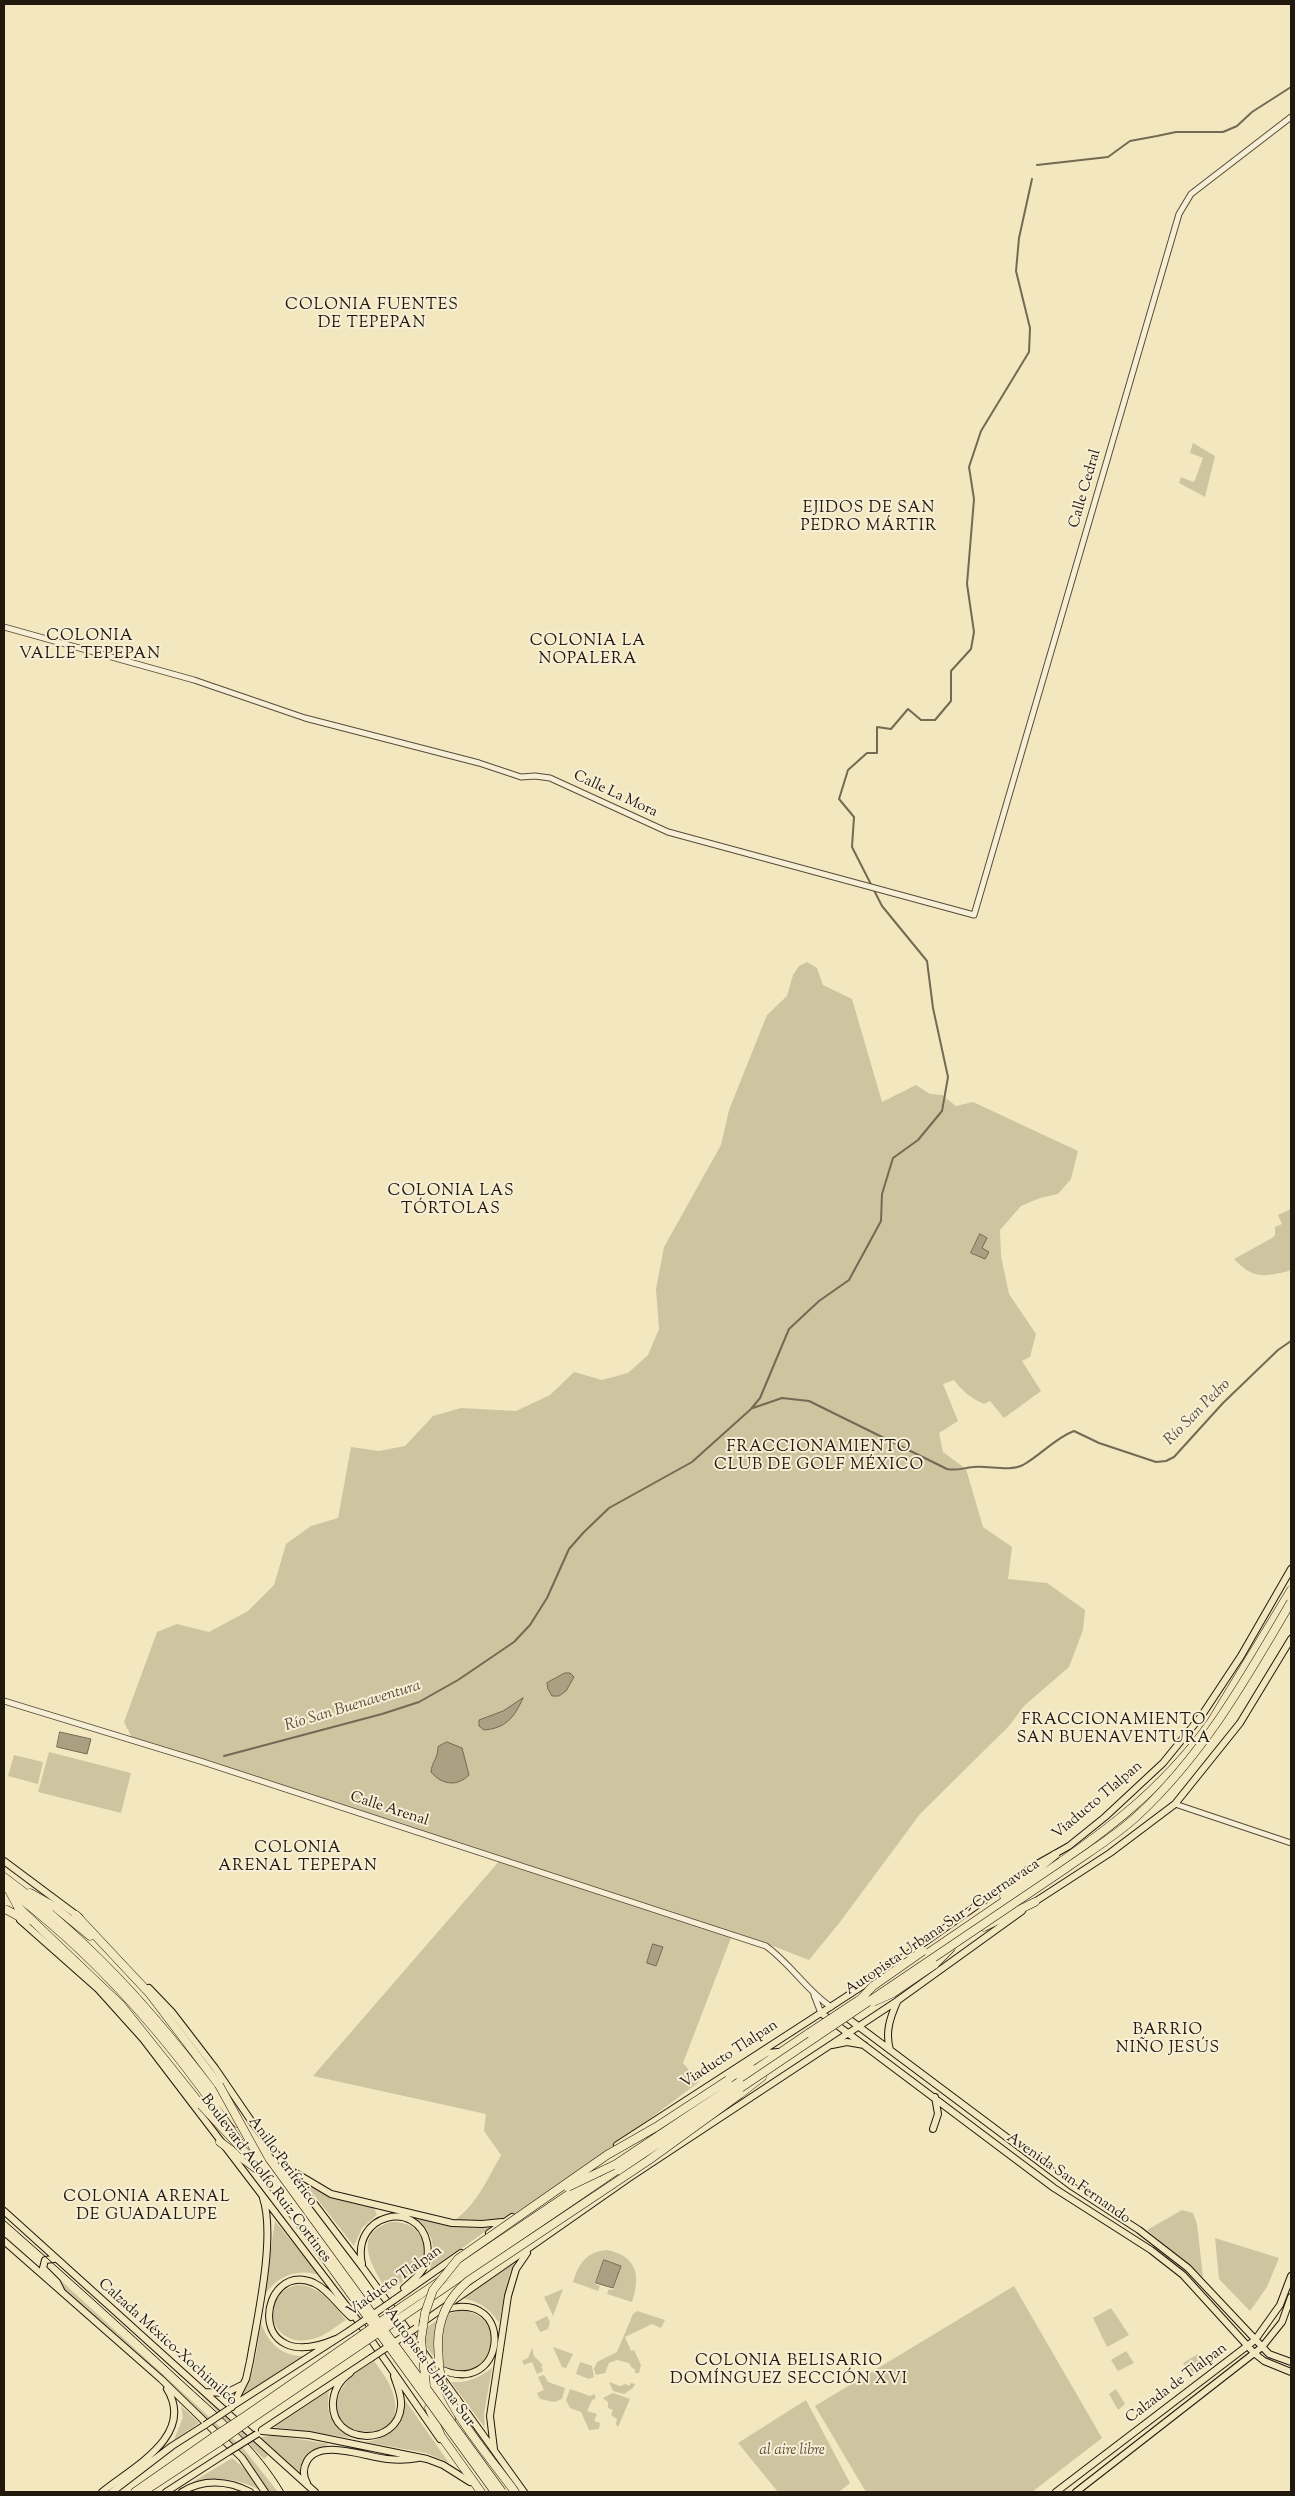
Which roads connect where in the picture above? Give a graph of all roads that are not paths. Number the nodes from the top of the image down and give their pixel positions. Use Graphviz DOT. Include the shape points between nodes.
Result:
graph roads {
  1 [pos="1291,117"];
  2 [pos="4,627"];
  3 [pos="974,915"];
  4 [pos="1291,1569"];
  5 [pos="1291,1590"];
  6 [pos="1291,1595"];
  7 [pos="1291,1602"];
  8 [pos="1291,1606"];
  9 [pos="1291,1639"];
  10 [pos="4,1700"];
  11 [pos="1175,1804"];
  12 [pos="1291,1843"];
  13 [pos="1055,1855"];
  14 [pos="4,1861"];
  15 [pos="4,1877"];
  16 [pos="6,1888"];
  17 [pos="18,1888"];
  18 [pos="1035,1902"];
  19 [pos="6,1908"];
  20 [pos="76,1915"];
  21 [pos="971,1929"];
  22 [pos="47,1934"];
  23 [pos="949,1938"];
  24 [pos="103,1946"];
  25 [pos="951,1948"];
  26 [pos="814,1995"];
  27 [pos="897,2001"];
  28 [pos="864,2002"];
  29 [pos="831,2007"];
  30 [pos="821,2013"];
  31 [pos="858,2026"];
  32 [pos="848,2032"];
  33 [pos="809,2037"];
  34 [pos="829,2045"];
  35 [pos="866,2046"];
  36 [pos="890,2051"];
  37 [pos="778,2052"];
  38 [pos="779,2063"];
  39 [pos="703,2089"];
  40 [pos="935,2096"];
  41 [pos="699,2115"];
  42 [pos="673,2124"];
  43 [pos="933,2129"];
  44 [pos="220,2142"];
  45 [pos="616,2146"];
  46 [pos="674,2148"];
  47 [pos="1039,2162"];
  48 [pos="284,2164"];
  49 [pos="259,2166"];
  50 [pos="618,2167"];
  51 [pos="1028,2169"];
  52 [pos="260,2193"];
  53 [pos="551,2195"];
  54 [pos="377,2205"];
  55 [pos="4,2211"];
  56 [pos="385,2219"];
  57 [pos="505,2221"];
  58 [pos="1126,2222"];
  59 [pos="1122,2232"];
  60 [pos="532,2238"];
  61 [pos="4,2241"];
  62 [pos="530,2248"];
  63 [pos="56,2260"];
  64 [pos="363,2268"];
  65 [pos="1291,2276"];
  66 [pos="62,2292"];
  67 [pos="1291,2297"];
  68 [pos="396,2299"];
  69 [pos="404,2310"];
  70 [pos="436,2313"];
  71 [pos="358,2322"];
  72 [pos="336,2339"];
  73 [pos="1255,2340"];
  74 [pos="1248,2346"];
  75 [pos="1262,2347"];
  76 [pos="1254,2353"];
  77 [pos="1291,2362"];
  78 [pos="433,2366"];
  79 [pos="350,2372"];
  80 [pos="394,2372"];
  81 [pos="1291,2372"];
  82 [pos="161,2379"];
  83 [pos="244,2384"];
  84 [pos="201,2390"];
  85 [pos="456,2399"];
  86 [pos="230,2408"];
  87 [pos="462,2431"];
  88 [pos="259,2432"];
  89 [pos="217,2439"];
  90 [pos="495,2452"];
  91 [pos="422,2458"];
  92 [pos="470,2482"];
  93 [pos="309,2486"];
  94 [pos="102,2492"];
  95 [pos="112,2492"];
  96 [pos="134,2492"];
  97 [pos="143,2492"];
  98 [pos="166,2492"];
  99 [pos="182,2492"];
  100 [pos="250,2492"];
  101 [pos="264,2492"];
  102 [pos="315,2492"];
  103 [pos="479,2492"];
  104 [pos="491,2492"];
  105 [pos="495,2492"];
  106 [pos="502,2492"];
  107 [pos="506,2492"];
  108 [pos="515,2492"];
  109 [pos="524,2492"];
  110 [pos="1056,2492"];
  111 [pos="1076,2492"];
  1 -- 3 [label="street, Calle Cedral" via="1191,194 1179,214"];
  2 -- 3 [label="street, Calle La Mora" via="194,680 305,718 521,777 550,778 661,830"];
  4 -- 13 [label="main road, Viaducto Tlalpan" via="1241,1656 1202,1715 1163,1763 1105,1817"];
  5 -- 21 [label="highway, Viaducto Tlalpan" via="1211,1722 1165,1779 1107,1830"];
  6 -- 28 [label="highway, Autopista Urbana Sur - Cuernavaca, bridge" via="1211,1727 1152,1795 1116,1826"];
  7 -- 28 [label="highway, Autopista Urbana Sur - Cuernavaca, bridge" via="1213,1730 1174,1779 1136,1818"];
  8 -- 21 [label="highway, Viaducto Tlalpan" via="1235,1702 1174,1783 1121,1830"];
  9 -- 11 [label="main road" via="1240,1723"];
  10 -- 26 [label="street, Calle Arenal" via="766,1946 782,1958"];
  11 -- 12 [label="street"];
  11 -- 18 [label="main road" via="1110,1853"];
  13 -- 21 [label="highway" via="988,1907"];
  13 -- 29 [label="main road, Viaducto Tlalpan" via="1030,1868"];
  14 -- 20 [label="main road, Boulevard Adolfo Ruiz Cortines"];
  15 -- 17 [label="highway, Anillo Periférico"];
  16 -- 22 [label="highway" via="18,1907"];
  16 -- 49 [label="highway, Anillo Periférico" via="87,1955 138,2008 197,2080"];
  17 -- 24 [label="highway" via="55,1908"];
  17 -- 87 [label="highway, Anillo Periférico" via="107,1964 177,2042"];
  18 -- 21 [label="highway"];
  18 -- 27 [label="main road"];
  19 -- 22 [label="highway"];
  19 -- 44 [label="main road, Boulevard Adolfo Ruiz Cortines" via="98,1989 143,2039"];
  20 -- 24 [label="highway"];
  20 -- 48 [label="main road, Boulevard Adolfo Ruiz Cortines" via="172,2012"];
  21 -- 23 [label="highway, Viaducto Tlalpan"];
  21 -- 25 [label="highway, Viaducto Tlalpan"];
  22 -- 49 [label="highway, bridge" via="126,2012 192,2095"];
  23 -- 28 [label="highway, Viaducto Tlalpan"];
  23 -- 28 [label="highway, bridge" via="923,1951 873,1986"];
  24 -- 49 [label="highway, bridge" via="150,1994 198,2055 219,2085"];
  25 -- 28 [label="highway, Viaducto Tlalpan"];
  25 -- 28 [label="highway, bridge" via="934,1965 893,1993"];
  26 -- 29 [label="street"];
  26 -- 30 [label="street"];
  27 -- 31 [label="main road"];
  27 -- 36 [label="main road" via="888,2027"];
  28 -- 33 [label="highway, Viaducto Tlalpan, bridge"];
  28 -- 50 [label="highway, Autopista Urbana Sur - Cuernavaca, bridge"];
  29 -- 30 [label="main road, Viaducto Tlalpan"];
  29 -- 31 [label="main road, Avenida San Fernando"];
  30 -- 32 [label="main road, Avenida San Fernando"];
  30 -- 39 [label="main road, Viaducto Tlalpan"];
  31 -- 32 [label="main road"];
  31 -- 36 [label="main road, Avenida San Fernando"];
  32 -- 34 [label="main road"];
  32 -- 35 [label="main road, Avenida San Fernando"];
  33 -- 37 [label="highway"];
  33 -- 38 [label="highway, Viaducto Tlalpan"];
  33 -- 42 [label="highway, Viaducto Tlalpan"];
  34 -- 35 [label="main road" via="847,2042"];
  34 -- 46 [label="main road"];
  35 -- 40 [label="main road, Avenida San Fernando"];
  36 -- 47 [label="main road, Avenida San Fernando"];
  37 -- 39 [label="main road" via="768,2053 716,2085"];
  37 -- 53 [label="highway, bridge" via="619,2148"];
  38 -- 41 [label="highway, Viaducto Tlalpan"];
  38 -- 60 [label="highway, bridge" via="649,2160"];
  39 -- 45 [label="main road, Viaducto Tlalpan"];
  40 -- 43 [label="main road" via="938,2114"];
  40 -- 51 [label="main road, Avenida San Fernando"];
  41 -- 46 [label="highway"];
  41 -- 69 [label="highway, Viaducto Tlalpan"];
  42 -- 45 [label="highway"];
  42 -- 69 [label="highway, Viaducto Tlalpan"];
  44 -- 49 [label="highway"];
  44 -- 52 [label="main road, Boulevard Adolfo Ruiz Cortines"];
  45 -- 57 [label="main road, Viaducto Tlalpan"];
  46 -- 62 [label="main road"];
  47 -- 51 [label="main road"];
  47 -- 58 [label="main road, Avenida San Fernando"];
  48 -- 54 [label="main road" via="298,2176 331,2194"];
  48 -- 64 [label="main road, Boulevard Adolfo Ruiz Cortines"];
  49 -- 104 [label="highway, Anillo Periférico"];
  49 -- 105 [label="highway, Autopista Urbana Sur, bridge"];
  49 -- 106 [label="highway, Autopista Urbana Sur, bridge"];
  50 -- 53 [label="highway, bridge"];
  50 -- 60 [label="highway, bridge"];
  51 -- 59 [label="main road, Avenida San Fernando"];
  52 -- 71 [label="main road, Boulevard Adolfo Ruiz Cortines"];
  52 -- 83 [label="main road" via="268,2221 266,2249 250,2367"];
  53 -- 103 [label="highway, bridge" via="458,2259 433,2290 424,2313 422,2340 431,2414 444,2441"];
  54 -- 56 [label="main road"];
  54 -- 57 [label="main road" via="452,2223"];
  55 -- 63 [label="main road, Calzada México-Xochimilco"];
  56 -- 64 [label="main road" via="375,2223 363,2236 360,2255"];
  56 -- 68 [label="main road" via="401,2217 414,2222 424,2235 429,2256 424,2269"];
  57 -- 68 [label="main road, Viaducto Tlalpan"];
  58 -- 59 [label="main road" via="1121,2225"];
  58 -- 73 [label="main road, Avenida San Fernando" via="1188,2268"];
  59 -- 74 [label="main road, Avenida San Fernando" via="1183,2275"];
  60 -- 108 [label="highway, bridge" via="462,2286 445,2308 438,2333 439,2367 449,2398"];
  61 -- 66 [label="main road, Calzada México-Xochimilco"];
  62 -- 70 [label="main road"];
  62 -- 90 [label="main road" via="516,2268 508,2296 490,2416"];
  63 -- 66 [label="main road" via="48,2259 43,2268 58,2282"];
  63 -- 84 [label="main road, Calzada México-Xochimilco"];
  64 -- 78 [label="main road, Boulevard Adolfo Ruiz Cortines"];
  65 -- 73 [label="main road, Calzada de Tlalpan" via="1280,2305"];
  66 -- 82 [label="main road, Calzada México-Xochimilco"];
  67 -- 75 [label="main road, Calzada de Tlalpan" via="1282,2322"];
  68 -- 72 [label="main road, Viaducto Tlalpan, bridge"];
  69 -- 89 [label="highway, Viaducto Tlalpan, bridge"];
  70 -- 78 [label="main road" via="459,2307 479,2311 491,2322 496,2341 489,2361 475,2372 458,2375"];
  70 -- 79 [label="main road, bridge"];
  71 -- 72 [label="main road" via="324,2289 311,2282 290,2283 273,2296 268,2307 268,2319 275,2335 284,2343 304,2348"];
  71 -- 80 [label="main road, Boulevard Adolfo Ruiz Cortines"];
  72 -- 86 [label="main road, Viaducto Tlalpan"];
  73 -- 74 [label="main road, Calzada de Tlalpan"];
  73 -- 75 [label="main road, Avenida San Fernando"];
  74 -- 76 [label="main road, Avenida San Fernando"];
  74 -- 110 [label="main road, Calzada de Tlalpan"];
  75 -- 76 [label="main road, Calzada de Tlalpan"];
  75 -- 77 [label="main road, Avenida San Fernando" via="1269,2354"];
  76 -- 81 [label="main road, Avenida San Fernando" via="1264,2361"];
  76 -- 111 [label="main road, Calzada de Tlalpan"];
  78 -- 85 [label="main road, Boulevard Adolfo Ruiz Cortines"];
  79 -- 80 [label="main road" via="335,2394 334,2416 345,2430 369,2436 387,2431 398,2418 401,2401"];
  79 -- 88 [label="main road"];
  80 -- 92 [label="main road, Boulevard Adolfo Ruiz Cortines"];
  82 -- 94 [label="main road" via="171,2398 173,2417 170,2433 157,2450"];
  82 -- 101 [label="main road, Calzada México-Xochimilco" via="242,2458"];
  83 -- 84 [label="main road" via="221,2394"];
  83 -- 86 [label="main road"];
  84 -- 93 [label="main road, Calzada México-Xochimilco"];
  85 -- 87 [label="highway"];
  85 -- 90 [label="main road, Boulevard Adolfo Ruiz Cortines"];
  86 -- 95 [label="main road, Viaducto Tlalpan, bridge" via="172,2446"];
  87 -- 107 [label="highway, Anillo Periférico"];
  88 -- 91 [label="main road" via="309,2435"];
  88 -- 98 [label="main road, bridge"];
  89 -- 96 [label="highway, Viaducto Tlalpan"];
  89 -- 97 [label="highway, Viaducto Tlalpan"];
  90 -- 109 [label="main road, Boulevard Adolfo Ruiz Cortines"];
  91 -- 92 [label="main road" via="438,2462"];
  91 -- 93 [label="main road" via="386,2459 320,2450 305,2464 304,2476"];
  92 -- 103 [label="main road, Boulevard Adolfo Ruiz Cortines"];
  93 -- 102 [label="main road, Calzada México-Xochimilco"];
  99 -- 100 [label="main road" via="196,2485 215,2483 234,2485"];
}
